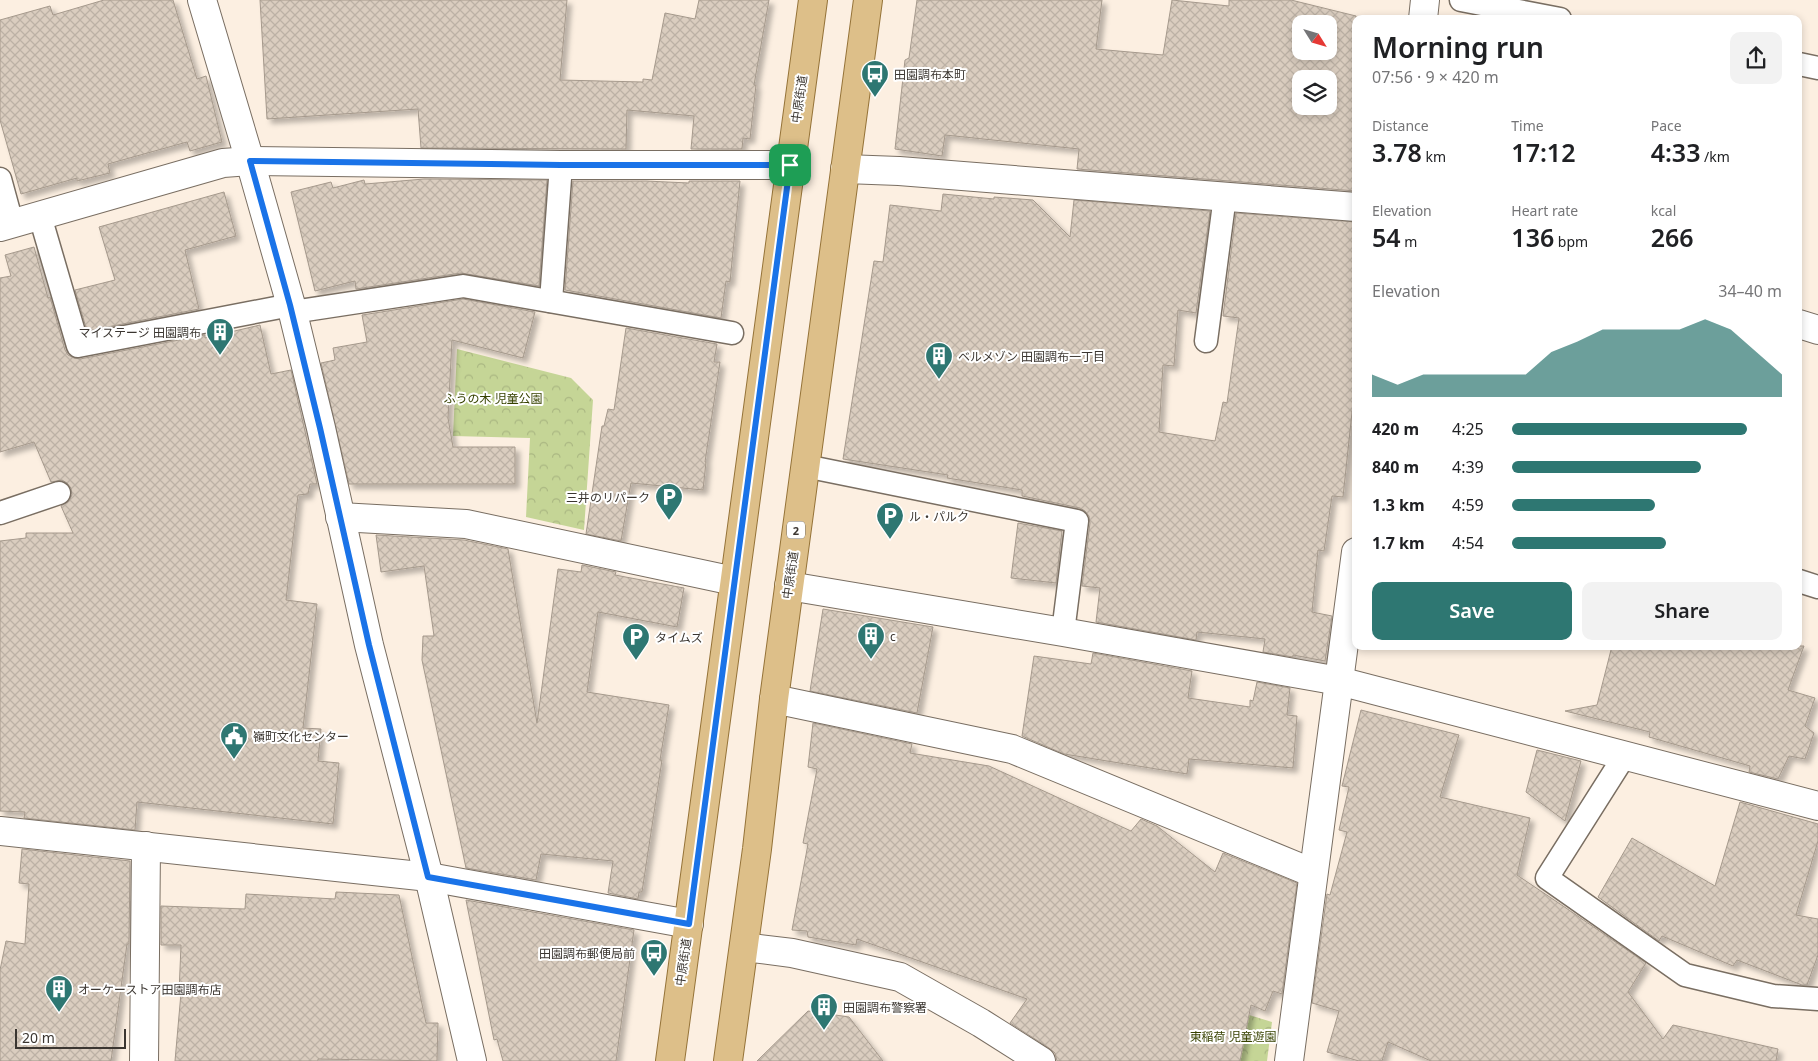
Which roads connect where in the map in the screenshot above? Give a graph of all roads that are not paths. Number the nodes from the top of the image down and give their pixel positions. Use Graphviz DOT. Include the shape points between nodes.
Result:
graph roads {
  1 [pos="202,0"];
  2 [pos="813,0"];
  3 [pos="868,0"];
  4 [pos="1425,0"];
  5 [pos="1461,0"];
  6 [pos="1423,15"];
  7 [pos="1539,15"];
  8 [pos="1802,65"];
  9 [pos="1818,68"];
  10 [pos="250,161"];
  11 [pos="561,165"];
  12 [pos="790,165"];
  13 [pos="845,169"];
  14 [pos="0,179"];
  15 [pos="1225,196"];
  16 [pos="1352,207"];
  17 [pos="40,216"];
  18 [pos="6,225"];
  19 [pos="551,301"];
  20 [pos="291,308"];
  21 [pos="1802,325"];
  22 [pos="1818,330"];
  23 [pos="732,333"];
  24 [pos="1206,341"];
  25 [pos="805,466"];
  26 [pos="59,493"];
  27 [pos="0,513"];
  28 [pos="340,518"];
  29 [pos="734,581"];
  30 [pos="1352,582"];
  31 [pos="1802,582"];
  32 [pos="789,586"];
  33 [pos="1818,587"];
  34 [pos="1063,632"];
  35 [pos="1339,681"];
  36 [pos="774,699"];
  37 [pos="1625,755"];
  38 [pos="1818,806"];
  39 [pos="0,831"];
  40 [pos="146,846"];
  41 [pos="1313,873"];
  42 [pos="428,877"];
  43 [pos="689,924"];
  44 [pos="744,947"];
  45 [pos="1818,999"];
  46 [pos="144,1061"];
  47 [pos="472,1061"];
  48 [pos="670,1061"];
  49 [pos="728,1061"];
  50 [pos="1041,1061"];
  51 [pos="1289,1061"];
  1 -- 10 [label="street"];
  2 -- 12 [label="main road, 中原街道"];
  3 -- 13 [label="main road, 中原街道 / 2"];
  4 -- 6 [label="street"];
  5 -- 7 [label="lane"];
  8 -- 9 [label="lane"];
  10 -- 11 [label="street"];
  10 -- 17 [label="street" via="223,163"];
  10 -- 20 [label="street"];
  11 -- 12 [label="street"];
  11 -- 19 [label="lane"];
  12 -- 29 [label="main road, 中原街道"];
  13 -- 15 [label="street"];
  13 -- 25 [label="main road, 中原街道 / 2"];
  14 -- 18 [label="lane"];
  15 -- 16 [label="street"];
  15 -- 24 [label="lane"];
  17 -- 18 [label="street"];
  17 -- 20 [label="lane" via="78,346"];
  19 -- 20 [label="lane" via="463,286"];
  19 -- 23 [label="lane"];
  20 -- 28 [label="street"];
  21 -- 22 [label="street"];
  25 -- 32 [label="main road, 中原街道 / 2"];
  25 -- 34 [label="lane" via="1077,521"];
  26 -- 27 [label="lane"];
  28 -- 29 [label="street" via="466,524"];
  28 -- 42 [label="street"];
  29 -- 43 [label="main road, 中原街道"];
  30 -- 35 [label="street"];
  31 -- 33 [label="lane"];
  32 -- 34 [label="street"];
  32 -- 36 [label="main road, 中原街道 / 2"];
  34 -- 35 [label="street"];
  35 -- 37 [label="street"];
  35 -- 41 [label="street"];
  36 -- 41 [label="street" via="1012,749"];
  36 -- 44 [label="main road, 中原街道 / 2"];
  37 -- 38 [label="street"];
  37 -- 45 [label="lane" via="1547,878 1685,975 1773,996"];
  39 -- 40 [label="street"];
  40 -- 42 [label="street"];
  40 -- 46 [label="street"];
  41 -- 51 [label="street"];
  42 -- 43 [label="street"];
  42 -- 47 [label="street"];
  43 -- 48 [label="main road, 中原街道"];
  44 -- 49 [label="main road, 中原街道 / 2"];
  44 -- 50 [label="street" via="792,953 900,977"];
}
